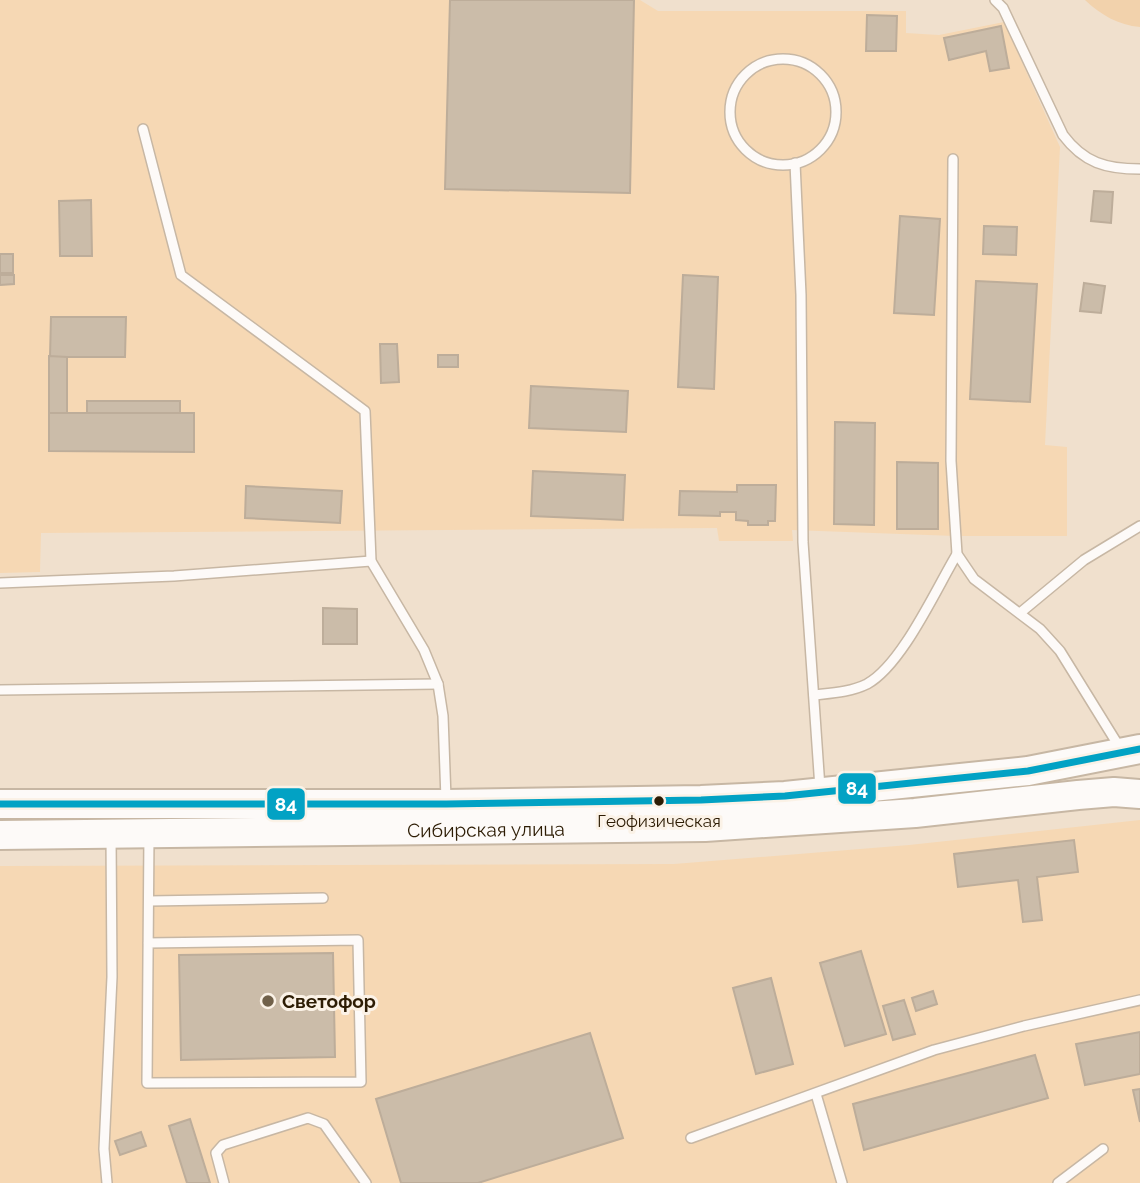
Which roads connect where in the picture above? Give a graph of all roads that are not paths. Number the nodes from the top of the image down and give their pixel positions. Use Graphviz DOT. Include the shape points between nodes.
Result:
graph roads {
  1 [pos="995,0"];
  2 [pos="143,129"];
  3 [pos="954,159"];
  4 [pos="795,163"];
  5 [pos="1140,169"];
  6 [pos="1140,526"];
  7 [pos="957,554"];
  8 [pos="371,561"];
  9 [pos="0,583"];
  10 [pos="1020,613"];
  11 [pos="438,684"];
  12 [pos="0,690"];
  13 [pos="814,695"];
  14 [pos="1131,751"];
  15 [pos="821,794"];
  16 [pos="1140,794"];
  17 [pos="0,804"];
  18 [pos="446,804"];
  19 [pos="111,834"];
  20 [pos="149,834"];
  21 [pos="0,835"];
  22 [pos="323,898"];
  23 [pos="149,901"];
  24 [pos="148,943"];
  25 [pos="1140,1000"];
  26 [pos="816,1094"];
  27 [pos="691,1138"];
  28 [pos="1103,1149"];
  29 [pos="107,1183"];
  30 [pos="224,1183"];
  31 [pos="366,1183"];
  32 [pos="842,1183"];
  33 [pos="1058,1183"];
  1 -- 5 [label="lane" via="1075,151 1102,165"];
  2 -- 8 [label="lane" via="181,275 365,411"];
  3 -- 7 [label="lane" via="951,461"];
  4 -- 4 [label="lane" via="765,162 749,153 730,121 736,85 764,61 801,61 817,70 829,84 835,102 830,138 818,152"];
  4 -- 13 [label="lane" via="803,542"];
  6 -- 10 [label="lane" via="1084,560"];
  7 -- 10 [label="lane" via="974,579"];
  7 -- 13 [label="lane" via="905,643 878,677 853,690"];
  8 -- 9 [label="lane"];
  8 -- 11 [label="lane" via="424,650"];
  10 -- 14 [label="lane" via="1060,651"];
  11 -- 12 [label="lane"];
  11 -- 18 [label="lane"];
  13 -- 15 [label="lane"];
  14 -- 15 [label="main road, Сибирская улица" via="1028,771"];
  15 -- 18 [label="main road, Сибирская улица"];
  16 -- 20 [label="main road, Сибирская улица" via="1115,792 915,813 705,827"];
  17 -- 18 [label="main road, Сибирская улица"];
  19 -- 20 [label="main road, Сибирская улица"];
  19 -- 21 [label="main road, Сибирская улица"];
  19 -- 29 [label="lane"];
  20 -- 23 [label="lane"];
  22 -- 23 [label="lane"];
  23 -- 24 [label="lane"];
  24 -- 24 [label="lane" via="147,1083 361,1082 358,940"];
  25 -- 26 [label="lane" via="934,1050"];
  26 -- 27 [label="lane"];
  26 -- 32 [label="lane"];
  28 -- 33 [label="lane"];
  30 -- 31 [label="lane" via="216,1153 223,1145 308,1118 324,1124"];
}
